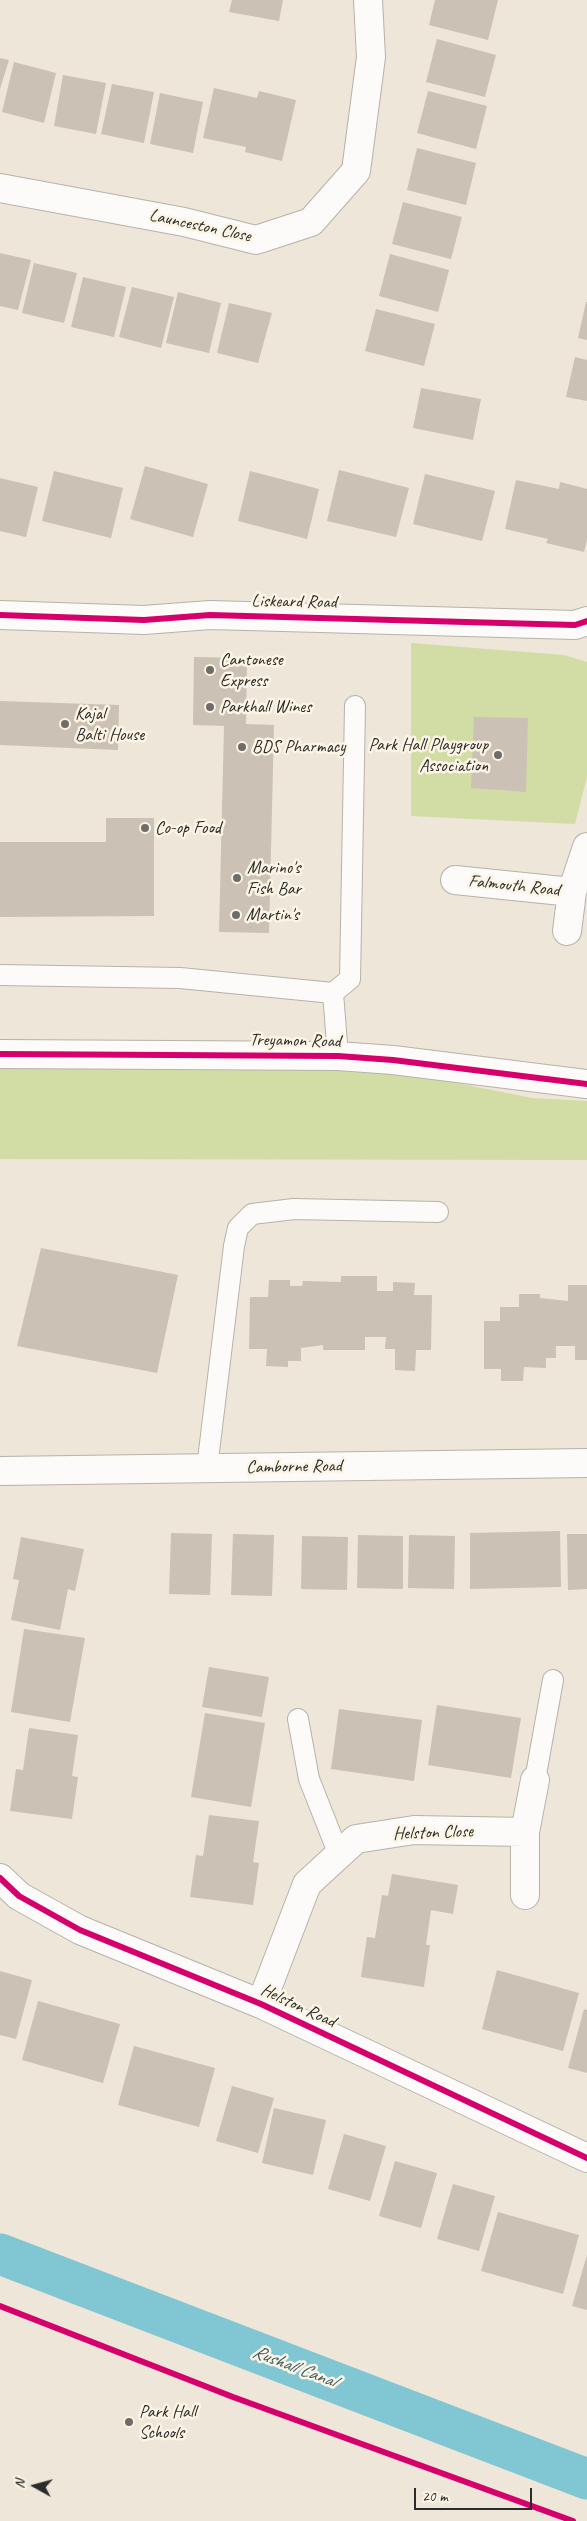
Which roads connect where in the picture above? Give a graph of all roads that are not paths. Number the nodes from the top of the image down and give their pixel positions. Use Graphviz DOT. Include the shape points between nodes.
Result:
graph roads {
  1 [pos="368,0"];
  2 [pos="0,188"];
  3 [pos="0,615"];
  4 [pos="587,621"];
  5 [pos="355,706"];
  6 [pos="587,847"];
  7 [pos="455,880"];
  8 [pos="572,892"];
  9 [pos="567,931"];
  10 [pos="0,975"];
  11 [pos="333,993"];
  12 [pos="0,1054"];
  13 [pos="338,1056"];
  14 [pos="587,1084"];
  15 [pos="438,1212"];
  16 [pos="587,1463"];
  17 [pos="207,1468"];
  18 [pos="0,1471"];
  19 [pos="553,1680"];
  20 [pos="298,1718"];
  21 [pos="534,1780"];
  22 [pos="526,1832"];
  23 [pos="339,1855"];
  24 [pos="0,1878"];
  25 [pos="525,1895"];
  26 [pos="261,2004"];
  27 [pos="587,2158"];
  1 -- 2 [label="street, Launceston Close" via="371,57 356,170 311,222 256,240 184,222"];
  3 -- 4 [label="street, Liskeard Road" via="144,620 210,615 575,625"];
  5 -- 11 [label="lane" via="350,979"];
  6 -- 8 [label="street, Falmouth Road"];
  7 -- 8 [label="street, Falmouth Road"];
  8 -- 9 [label="street, Falmouth Road"];
  10 -- 11 [label="lane" via="180,978"];
  11 -- 13 [label="lane"];
  12 -- 13 [label="street, Treyamon Road"];
  13 -- 14 [label="street, Treyamon Road"];
  15 -- 17 [label="lane" via="285,1210 252,1214 238,1228"];
  16 -- 17 [label="street, Camborne Road"];
  17 -- 18 [label="street, Camborne Road"];
  19 -- 21 [label="lane"];
  20 -- 23 [label="lane" via="309,1779"];
  21 -- 22 [label="street"];
  22 -- 23 [label="street, Helston Close" via="414,1830 356,1840"];
  22 -- 25 [label="street"];
  23 -- 26 [label="street, Helston Close" via="306,1884"];
  24 -- 26 [label="street, Helston Road" via="19,1896 80,1930"];
  26 -- 27 [label="street, Helston Road"];
}
